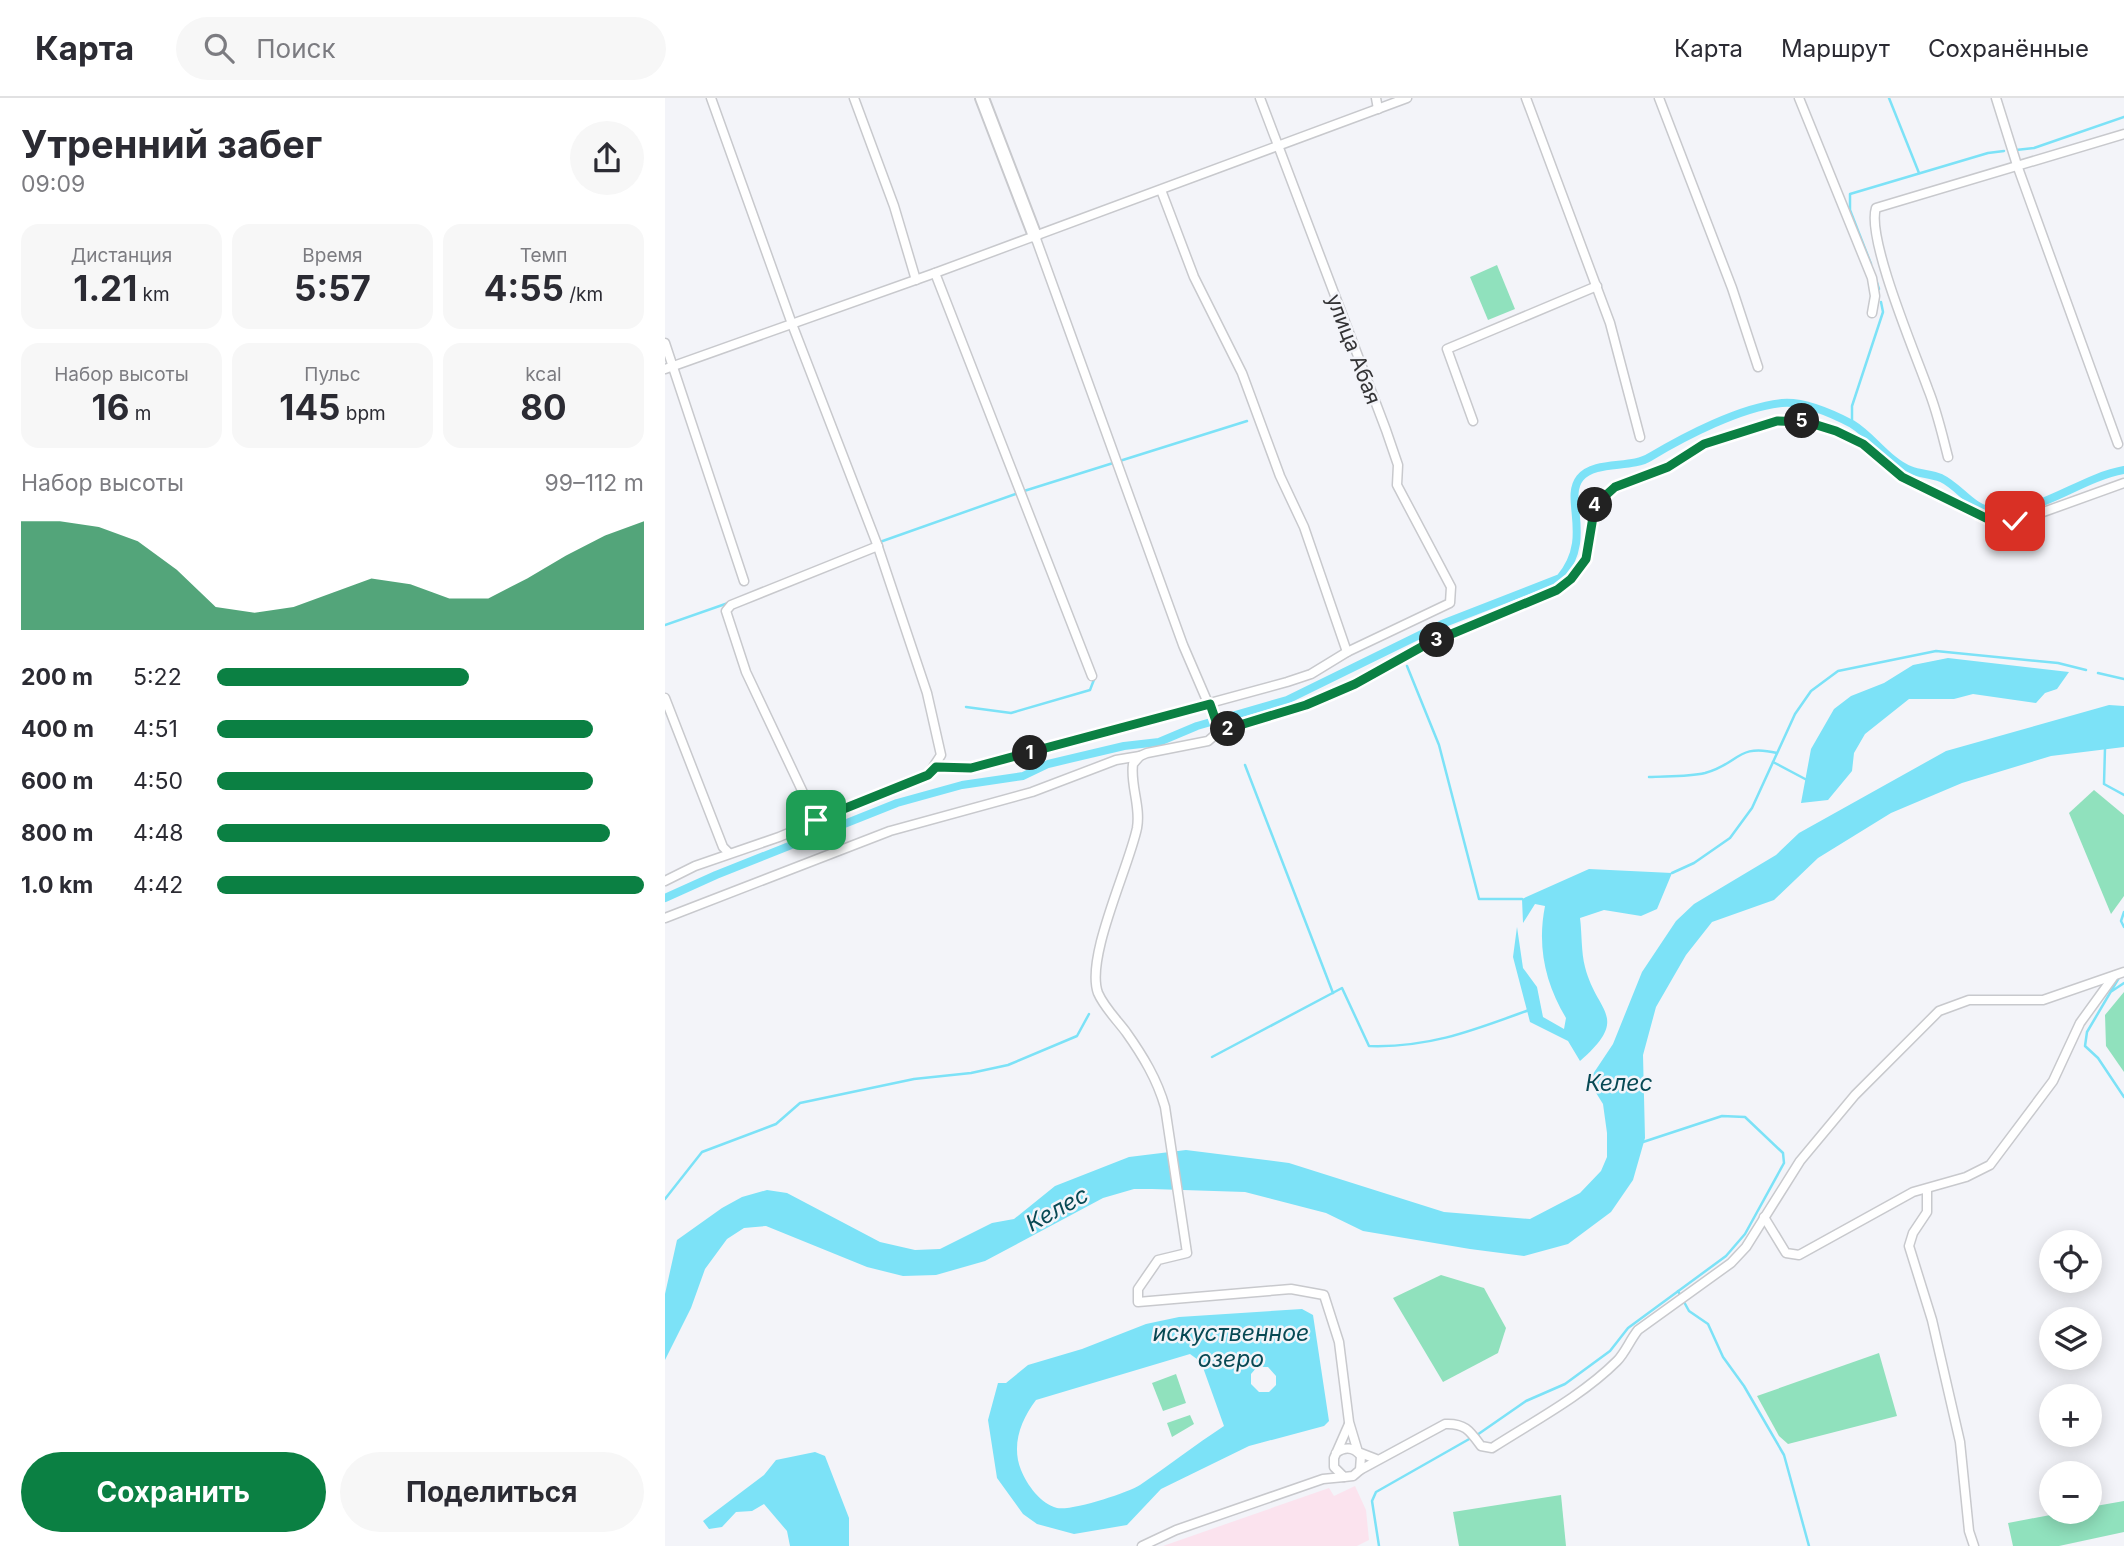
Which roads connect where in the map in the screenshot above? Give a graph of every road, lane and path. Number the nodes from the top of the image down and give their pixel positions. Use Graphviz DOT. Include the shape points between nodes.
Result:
graph roads {
  1 [pos="711,98"];
  2 [pos="854,98"];
  3 [pos="982,98"];
  4 [pos="1260,98"];
  5 [pos="1376,98"];
  6 [pos="1407,98"];
  7 [pos="1526,98"];
  8 [pos="1659,98"];
  9 [pos="1799,98"];
  10 [pos="1996,98"];
  11 [pos="1378,109"];
  12 [pos="2124,134"];
  13 [pos="1278,147"];
  14 [pos="2017,165"];
  15 [pos="1161,190"];
  16 [pos="1035,236"];
  17 [pos="935,273"];
  18 [pos="916,280"];
  19 [pos="1597,286"];
  20 [pos="1892,292"];
  21 [pos="1875,296"];
  22 [pos="1872,313"];
  23 [pos="792,324"];
  24 [pos="665,343"];
  25 [pos="1758,367"];
  26 [pos="669,368"];
  27 [pos="1473,421"];
  28 [pos="1640,437"];
  29 [pos="2118,444"];
  30 [pos="1948,457"];
  31 [pos="2124,483"];
  32 [pos="877,543"];
  33 [pos="744,581"];
  34 [pos="1347,652"];
  35 [pos="1092,676"];
  36 [pos="665,698"];
  37 [pos="1212,708"];
  38 [pos="1217,728"];
  39 [pos="1140,756"];
  40 [pos="936,767"];
  41 [pos="816,820"];
  42 [pos="729,853"];
  43 [pos="665,881"];
  44 [pos="665,918"];
  45 [pos="2124,972"];
  46 [pos="2115,976"];
  47 [pos="1927,1189"];
  48 [pos="1764,1217"];
  49 [pos="1349,1422"];
  50 [pos="1358,1452"];
  51 [pos="1335,1456"];
  52 [pos="1376,1459"];
  53 [pos="1360,1470"];
  54 [pos="1344,1477"];
  55 [pos="1323,1479"];
  56 [pos="1142,1546"];
  57 [pos="1974,1546"];
  1 -- 23 [label="street"];
  2 -- 18 [label="street"];
  3 -- 16 [label="main road"];
  4 -- 13 [label="street, улица Абая"];
  5 -- 11 [label="street"];
  6 -- 11 [label="street"];
  7 -- 19 [label="street"];
  8 -- 25 [label="street"];
  9 -- 21 [label="street" via="1868,267"];
  10 -- 14 [label="street"];
  11 -- 13 [label="street"];
  12 -- 14 [label="street"];
  13 -- 15 [label="street"];
  13 -- 34 [label="street, улица Абая" via="1390,442 1399,470 1397,485 1453,594 1448,605"];
  14 -- 20 [label="street" via="1876,208 1876,229"];
  14 -- 29 [label="street"];
  15 -- 16 [label="street"];
  15 -- 34 [label="street" via="1194,277 1242,373 1280,477 1300,517"];
  16 -- 17 [label="street"];
  16 -- 37 [label="street" via="1183,645"];
  17 -- 18 [label="street"];
  17 -- 35 [label="street"];
  18 -- 23 [label="street"];
  19 -- 27 [label="street" via="1447,349"];
  19 -- 28 [label="street"];
  20 -- 21 [label="street"];
  20 -- 30 [label="street" via="1929,390"];
  21 -- 22 [label="street"];
  23 -- 26 [label="street"];
  23 -- 32 [label="street"];
  24 -- 26 [label="street"];
  26 -- 33 [label="street"];
  31 -- 38 [label="street" via="2004,523 1975,514 1902,477 1863,444 1836,431 1807,422 1777,421 1704,444 1668,467 1615,487 1595,505 1586,559 1557,590 1425,645 1306,705"];
  32 -- 40 [label="street" via="927,692 941,751"];
  32 -- 41 [label="street" via="726,611 746,672"];
  34 -- 37 [label="street" via="1311,674"];
  36 -- 42 [label="street"];
  37 -- 38 [label="street"];
  37 -- 40 [label="street" via="971,768"];
  38 -- 39 [label="street" via="1212,738 1200,744"];
  39 -- 44 [label="street" via="872,838"];
  39 -- 49 [label="street" via="1132,768 1137,829 1106,925 1096,979 1101,999 1158,1083 1187,1253 1158,1260 1137,1289 1138,1302 1278,1290 1324,1295 1339,1342"];
  40 -- 41 [label="street" via="928,775"];
  41 -- 42 [label="street"];
  42 -- 43 [label="street"];
  45 -- 46 [label="street"];
  46 -- 47 [label="street" via="2080,1023 2053,1081 1990,1165"];
  46 -- 48 [label="street" via="2043,999 1969,1000 1939,1011 1855,1095 1800,1161"];
  47 -- 48 [label="street" via="1913,1192 1799,1255 1786,1253"];
  47 -- 57 [label="street" via="1927,1212 1909,1246 1932,1320 1960,1442"];
  48 -- 52 [label="street" via="1731,1263 1638,1330 1619,1360 1492,1448 1481,1447 1459,1423 1445,1424"];
  49 -- 50 [label="street"];
  49 -- 51 [label="street"];
  50 -- 51 [label="street" via="1349,1448"];
  50 -- 52 [label="street"];
  50 -- 53 [label="street"];
  51 -- 54 [label="street" via="1334,1468"];
  51 -- 55 [label="street"];
  52 -- 53 [label="street"];
  53 -- 54 [label="street"];
  54 -- 55 [label="street"];
  55 -- 56 [label="street"];
}
